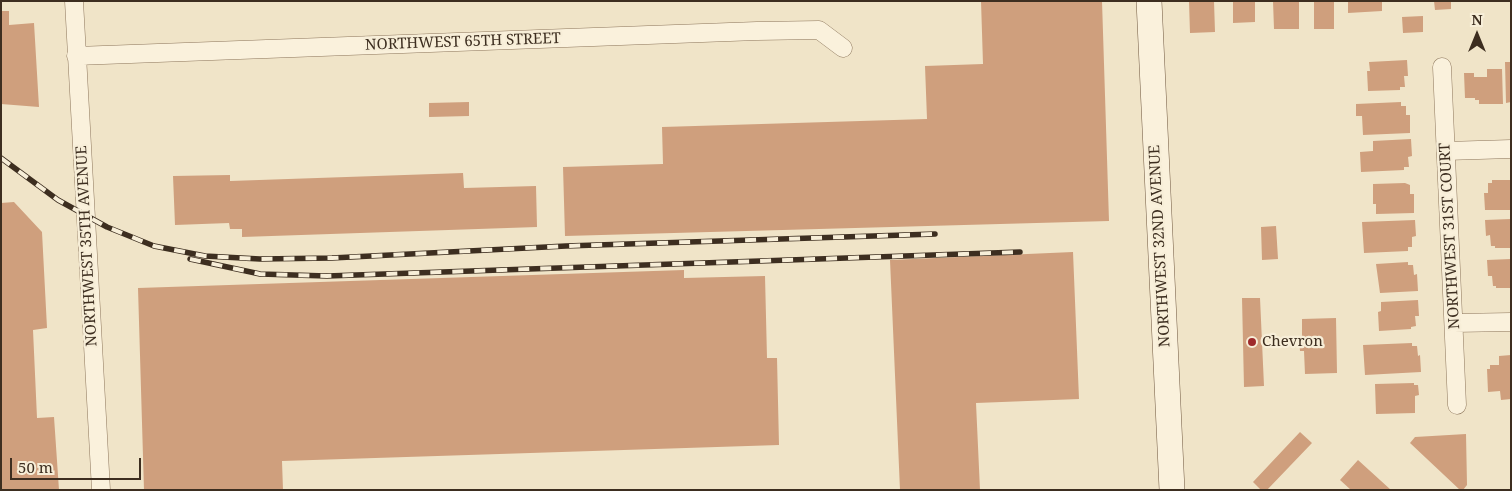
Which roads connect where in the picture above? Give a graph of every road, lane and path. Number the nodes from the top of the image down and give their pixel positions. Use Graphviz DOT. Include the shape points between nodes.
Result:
graph roads {
  1 [pos="74,1"];
  2 [pos="1149,1"];
  3 [pos="843,48"];
  4 [pos="76,56"];
  5 [pos="1442,68"];
  6 [pos="1511,149"];
  7 [pos="1446,151"];
  8 [pos="1511,322"];
  9 [pos="1454,324"];
  10 [pos="1458,405"];
  11 [pos="101,490"];
  12 [pos="1172,490"];
  1 -- 4 [label="street, NORTHWEST 35TH AVENUE"];
  2 -- 12 [label="main road, NORTHWEST 32ND AVENUE"];
  3 -- 4 [label="street, NORTHWEST 65TH STREET" via="819,30"];
  4 -- 11 [label="street, NORTHWEST 35TH AVENUE"];
  5 -- 7 [label="street, NORTHWEST 31ST COURT"];
  6 -- 7 [label="street"];
  7 -- 9 [label="street, NORTHWEST 31ST COURT"];
  8 -- 9 [label="street"];
  9 -- 10 [label="street, NORTHWEST 31ST COURT"];
}
